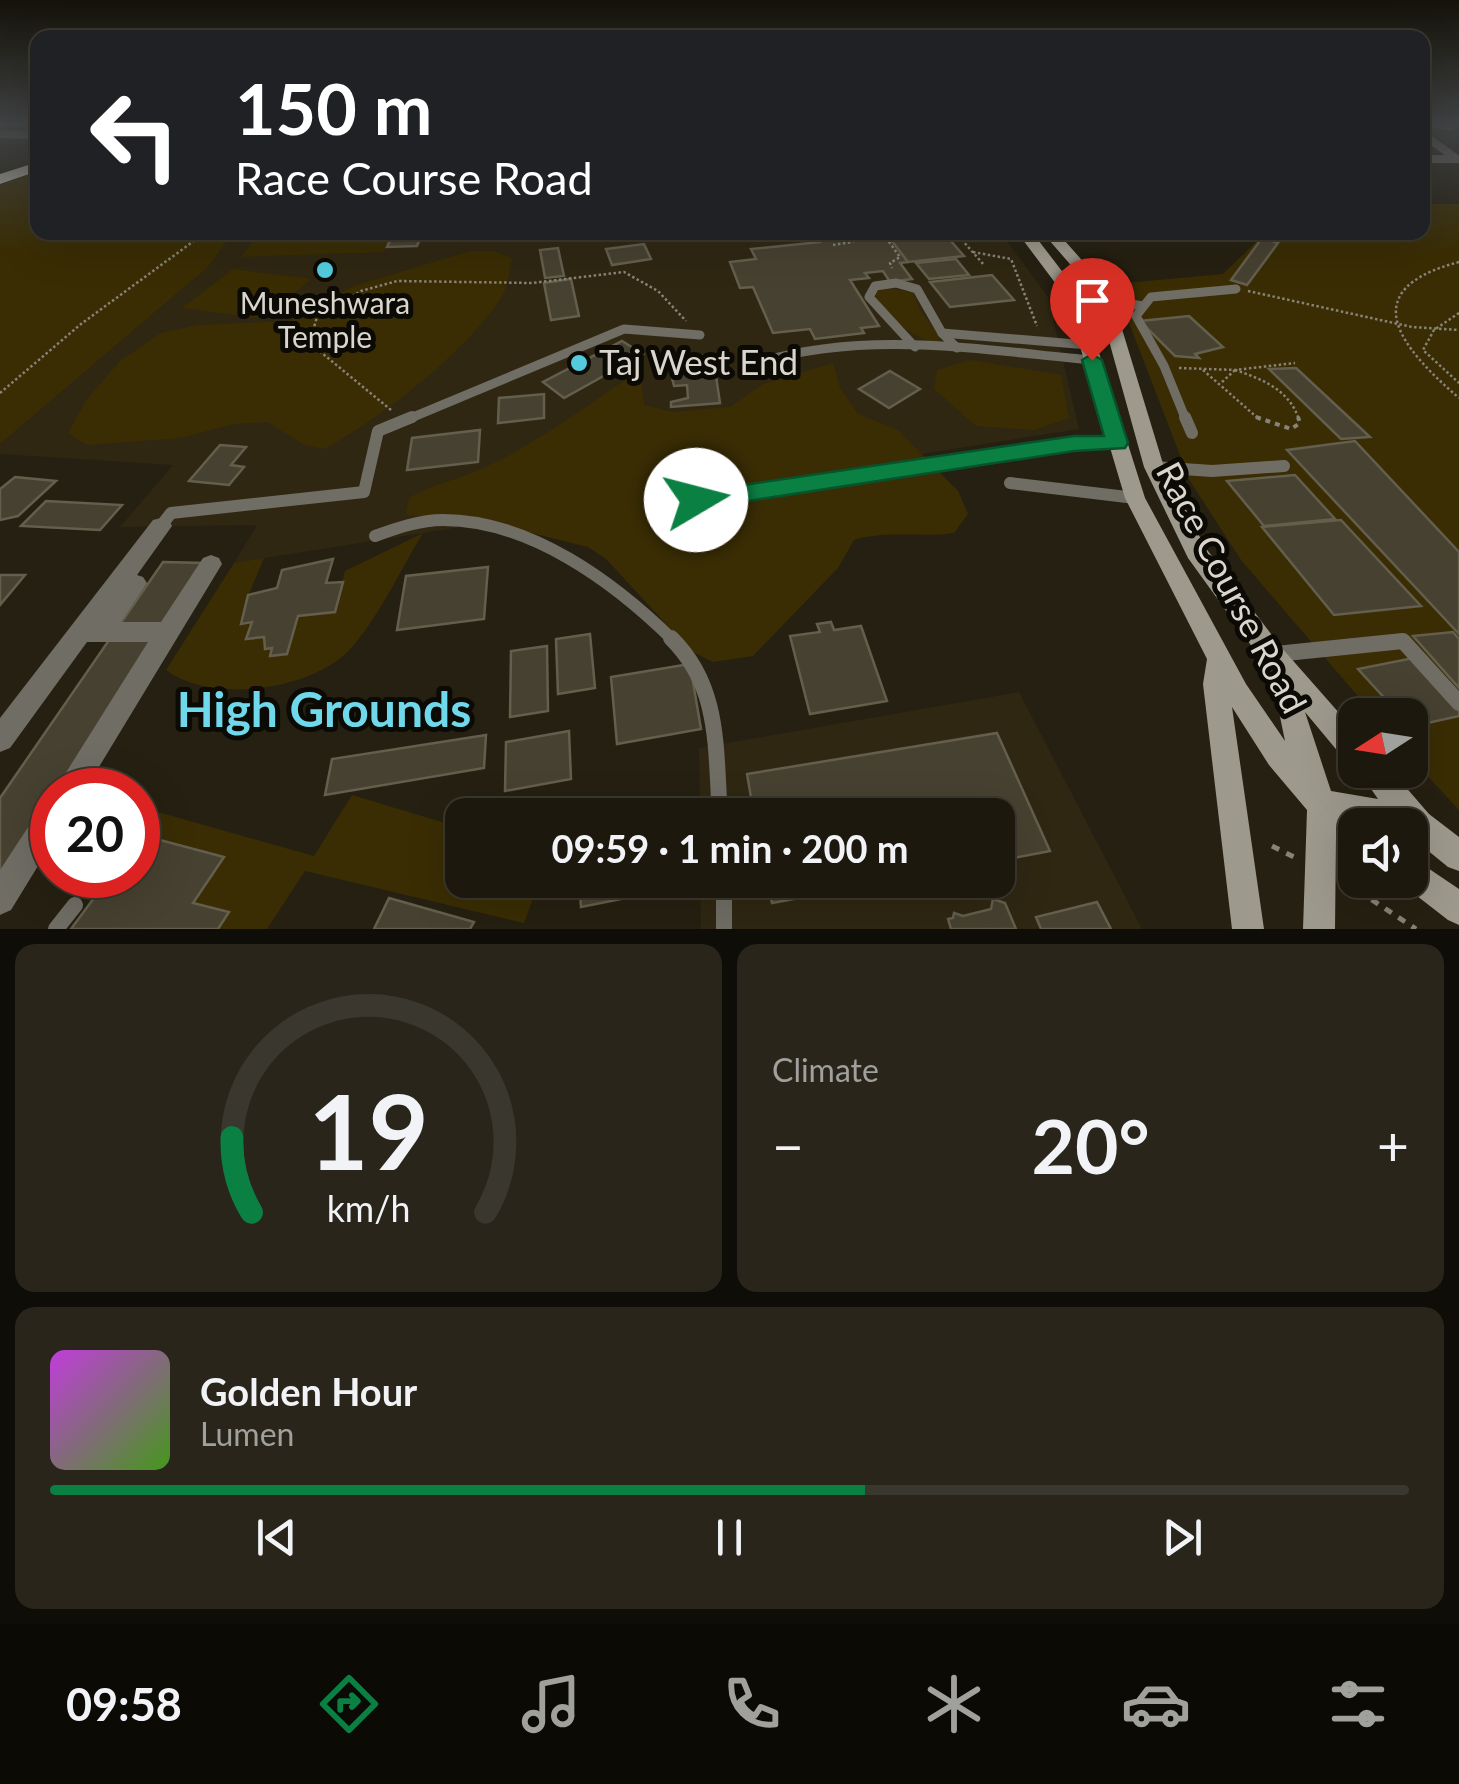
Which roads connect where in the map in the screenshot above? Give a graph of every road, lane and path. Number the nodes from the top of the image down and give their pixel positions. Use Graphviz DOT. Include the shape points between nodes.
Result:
graph roads {
  1 [pos="26,167"];
  2 [pos="0,179"];
  3 [pos="195,240"];
  4 [pos="856,240"];
  5 [pos="887,240"];
  6 [pos="962,240"];
  7 [pos="1030,240"];
  8 [pos="1057,240"];
  9 [pos="833,244"];
  10 [pos="973,252"];
  11 [pos="1459,262"];
  12 [pos="984,265"];
  13 [pos="892,268"];
  14 [pos="1236,289"];
  15 [pos="1106,306"];
  16 [pos="1139,311"];
  17 [pos="1459,312"];
  18 [pos="1394,324"];
  19 [pos="1434,330"];
  20 [pos="1459,330"];
  21 [pos="942,333"];
  22 [pos="700,335"];
  23 [pos="1043,341"];
  24 [pos="916,346"];
  25 [pos="957,348"];
  26 [pos="1090,352"];
  27 [pos="1047,356"];
  28 [pos="1417,361"];
  29 [pos="1432,361"];
  30 [pos="1294,363"];
  31 [pos="754,364"];
  32 [pos="1164,366"];
  33 [pos="1264,368"];
  34 [pos="1203,370"];
  35 [pos="1236,370"];
  36 [pos="1266,379"];
  37 [pos="1222,382"];
  38 [pos="1459,383"];
  39 [pos="0,393"];
  40 [pos="1459,398"];
  41 [pos="404,420"];
  42 [pos="1192,433"];
  43 [pos="1117,443"];
  44 [pos="1284,466"];
  45 [pos="1154,467"];
  46 [pos="1010,484"];
  47 [pos="1135,498"];
  48 [pos="696,500"];
  49 [pos="161,526"];
  50 [pos="375,536"];
  51 [pos="210,564"];
  52 [pos="144,569"];
  53 [pos="91,632"];
  54 [pos="168,632"];
  55 [pos="1219,659"];
  56 [pos="1278,662"];
  57 [pos="1459,703"];
  58 [pos="1338,731"];
  59 [pos="0,739"];
  60 [pos="82,768"];
  61 [pos="1388,788"];
  62 [pos="718,798"];
  63 [pos="1322,805"];
  64 [pos="1357,808"];
  65 [pos="1405,808"];
  66 [pos="1338,818"];
  67 [pos="1428,831"];
  68 [pos="1272,846"];
  69 [pos="30,851"];
  70 [pos="1459,856"];
  71 [pos="1294,857"];
  72 [pos="1428,885"];
  73 [pos="724,898"];
  74 [pos="1369,898"];
  75 [pos="0,899"];
  76 [pos="75,904"];
  77 [pos="1459,909"];
  78 [pos="56,929"];
  79 [pos="724,929"];
  80 [pos="1248,929"];
  81 [pos="1319,929"];
  82 [pos="1416,929"];
  1 -- 2 [label="main road"];
  3 -- 39 [label="path"];
  4 -- 9 [label="path"];
  5 -- 13 [label="path" via="900,257"];
  6 -- 10 [label="path"];
  7 -- 26 [label="main road, Race Course Road" via="1073,296"];
  8 -- 15 [label="main road, Race Course Road" via="1087,272"];
  10 -- 12 [label="path"];
  10 -- 23 [label="path" via="1011,260"];
  11 -- 18 [label="path" via="1410,278"];
  14 -- 16 [label="lane" via="1152,298"];
  14 -- 18 [label="path"];
  15 -- 16 [label="lane"];
  15 -- 45 [label="main road, Race Course Road"];
  16 -- 32 [label="lane"];
  17 -- 19 [label="path"];
  18 -- 19 [label="path"];
  18 -- 28 [label="path"];
  19 -- 20 [label="path"];
  19 -- 29 [label="path" via="1424,350"];
  21 -- 23 [label="lane"];
  21 -- 24 [label="lane" via="917,289 888,283 871,290 878,310"];
  21 -- 25 [label="lane"];
  22 -- 41 [label="lane" via="624,329"];
  22 -- 41 [label="path" via="658,292 624,272 532,283 397,281 361,291 317,318 312,334 317,349"];
  23 -- 26 [label="lane"];
  23 -- 27 [label="lane"];
  24 -- 25 [label="lane"];
  24 -- 31 [label="lane" via="819,345"];
  25 -- 27 [label="lane"];
  26 -- 27 [label="lane"];
  26 -- 43 [label="main road, Race Course Road"];
  28 -- 29 [label="path"];
  28 -- 40 [label="path"];
  29 -- 38 [label="path"];
  30 -- 33 [label="path"];
  32 -- 34 [label="path"];
  32 -- 42 [label="lane"];
  33 -- 35 [label="path"];
  33 -- 36 [label="path"];
  34 -- 35 [label="path"];
  34 -- 37 [label="path"];
  35 -- 36 [label="path"];
  35 -- 37 [label="path"];
  36 -- 37 [label="path" via="1297,410 1296,426 1265,424"];
  41 -- 49 [label="lane" via="378,431 364,492 171,513"];
  43 -- 47 [label="main road, Race Course Road"];
  43 -- 48 [label="lane"];
  44 -- 45 [label="lane"];
  45 -- 56 [label="main road, Race Course Road" via="1196,552"];
  46 -- 47 [label="lane"];
  47 -- 55 [label="main road, Race Course Road"];
  49 -- 53 [label="street"];
  50 -- 62 [label="lane" via="457,521 534,544 601,577 698,668 707,692"];
  51 -- 54 [label="street"];
  52 -- 53 [label="street"];
  53 -- 54 [label="street"];
  53 -- 59 [label="street"];
  54 -- 60 [label="street"];
  55 -- 63 [label="main road, Race Course Road" via="1279,756"];
  55 -- 80 [label="main road" via="1216,684"];
  56 -- 57 [label="lane" via="1403,641"];
  56 -- 58 [label="main road, Race Course Road"];
  56 -- 63 [label="main road, Race Course Road"];
  61 -- 65 [label="main road"];
  63 -- 64 [label="main road"];
  63 -- 66 [label="main road, Race Course Road"];
  63 -- 81 [label="main road"];
  67 -- 70 [label="main road"];
  68 -- 71 [label="path"];
  69 -- 75 [label="street"];
  72 -- 77 [label="main road"];
  73 -- 79 [label="lane"];
  74 -- 82 [label="path"];
  76 -- 78 [label="lane"];
}
